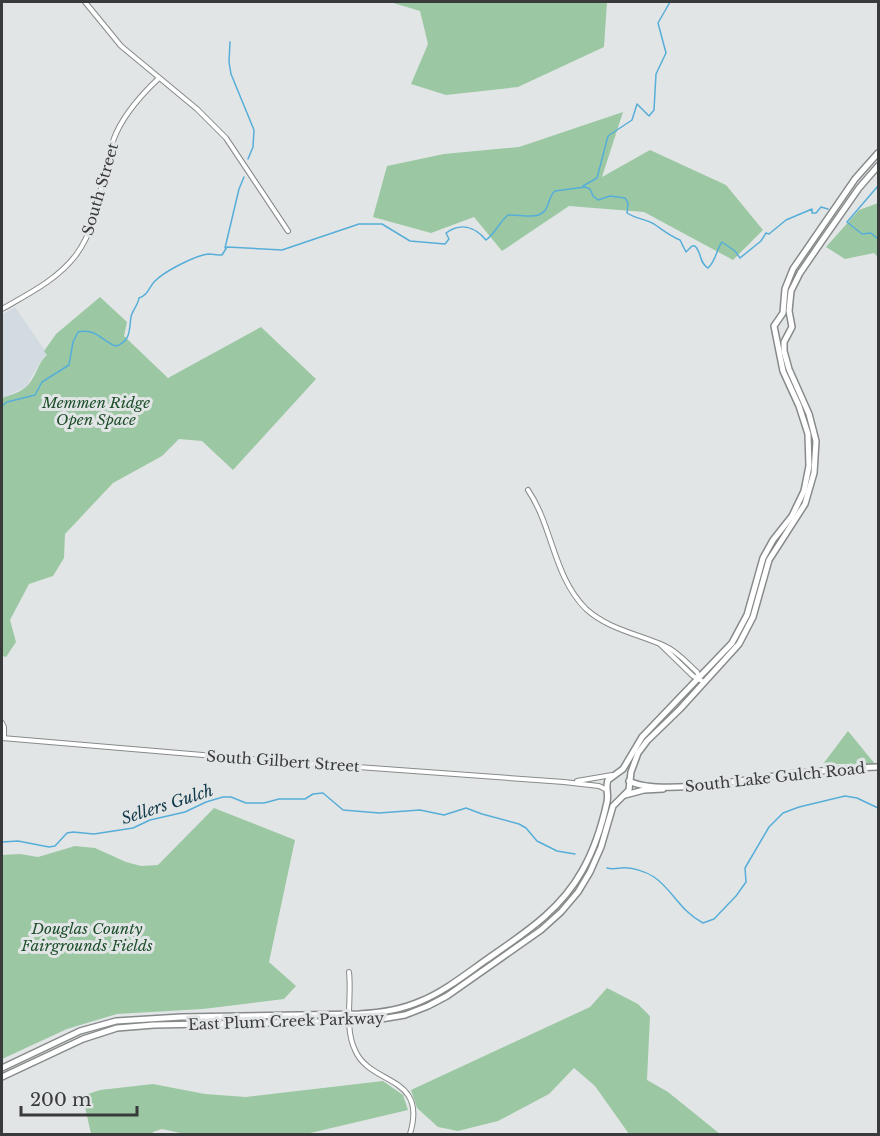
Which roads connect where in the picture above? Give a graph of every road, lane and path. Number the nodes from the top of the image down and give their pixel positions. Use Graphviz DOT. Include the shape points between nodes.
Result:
graph roads {
  1 [pos="85,2"];
  2 [pos="159,78"];
  3 [pos="879,153"];
  4 [pos="879,166"];
  5 [pos="288,231"];
  6 [pos="2,309"];
  7 [pos="781,318"];
  8 [pos="790,320"];
  9 [pos="776,334"];
  10 [pos="788,334"];
  11 [pos="528,490"];
  12 [pos="758,572"];
  13 [pos="762,584"];
  14 [pos="702,680"];
  15 [pos="672,707"];
  16 [pos="2,723"];
  17 [pos="653,734"];
  18 [pos="3,738"];
  19 [pos="879,768"];
  20 [pos="614,774"];
  21 [pos="629,781"];
  22 [pos="564,782"];
  23 [pos="671,788"];
  24 [pos="608,790"];
  25 [pos="622,796"];
  26 [pos="349,972"];
  27 [pos="350,1014"];
  28 [pos="350,1022"];
  29 [pos="2,1068"];
  30 [pos="2,1077"];
  31 [pos="410,1134"];
  1 -- 2 [label="street" via="114,39"];
  2 -- 5 [label="street" via="226,138"];
  2 -- 6 [label="street, South Street" via="117,132 96,214 81,249 51,279"];
  3 -- 7 [label="main road" via="855,179 794,269 785,289"];
  4 -- 8 [label="main road" via="859,188 796,279 789,304"];
  7 -- 8 [label="main road"];
  7 -- 9 [label="main road" via="774,326"];
  8 -- 10 [label="main road"];
  9 -- 10 [label="main road"];
  9 -- 12 [label="main road" via="783,371 806,424 809,466 796,508 770,545"];
  10 -- 13 [label="main road" via="785,356 812,423 816,464 805,504 772,555"];
  11 -- 14 [label="street" via="544,519 562,573 584,606 608,624 672,650"];
  12 -- 13 [label="main road"];
  12 -- 14 [label="main road" via="741,630"];
  13 -- 14 [label="main road" via="757,608 744,636 732,653"];
  14 -- 15 [label="main road"];
  14 -- 17 [label="main road"];
  15 -- 17 [label="main road"];
  15 -- 20 [label="main road" via="642,737 623,769"];
  16 -- 18 [label="street"];
  17 -- 21 [label="main road" via="638,753"];
  18 -- 22 [label="street, South Gilbert Street"];
  19 -- 23 [label="main road, South Lake Gulch Road"];
  20 -- 21 [label="main road" via="624,775"];
  20 -- 22 [label="street, South Gilbert Street"];
  20 -- 24 [label="main road" via="607,782"];
  21 -- 23 [label="main road, South Lake Gulch Road" via="640,786"];
  21 -- 25 [label="main road" via="629,790"];
  22 -- 24 [label="street, South Gilbert Street"];
  23 -- 25 [label="main road, South Lake Gulch Road"];
  24 -- 25 [label="main road" via="613,796"];
  24 -- 27 [label="main road, East Plum Creek Parkway" via="583,869 544,918 434,995 395,1010"];
  25 -- 28 [label="main road, East Plum Creek Parkway" via="613,806 587,878 549,923 429,1006 388,1019"];
  26 -- 27 [label="street"];
  27 -- 28 [label="street"];
  27 -- 29 [label="main road, East Plum Creek Parkway" via="116,1021 80,1031"];
  28 -- 30 [label="main road, East Plum Creek Parkway" via="117,1028 83,1039"];
  28 -- 31 [label="street" via="352,1045 363,1064 395,1082 410,1099 414,1112"];
}
